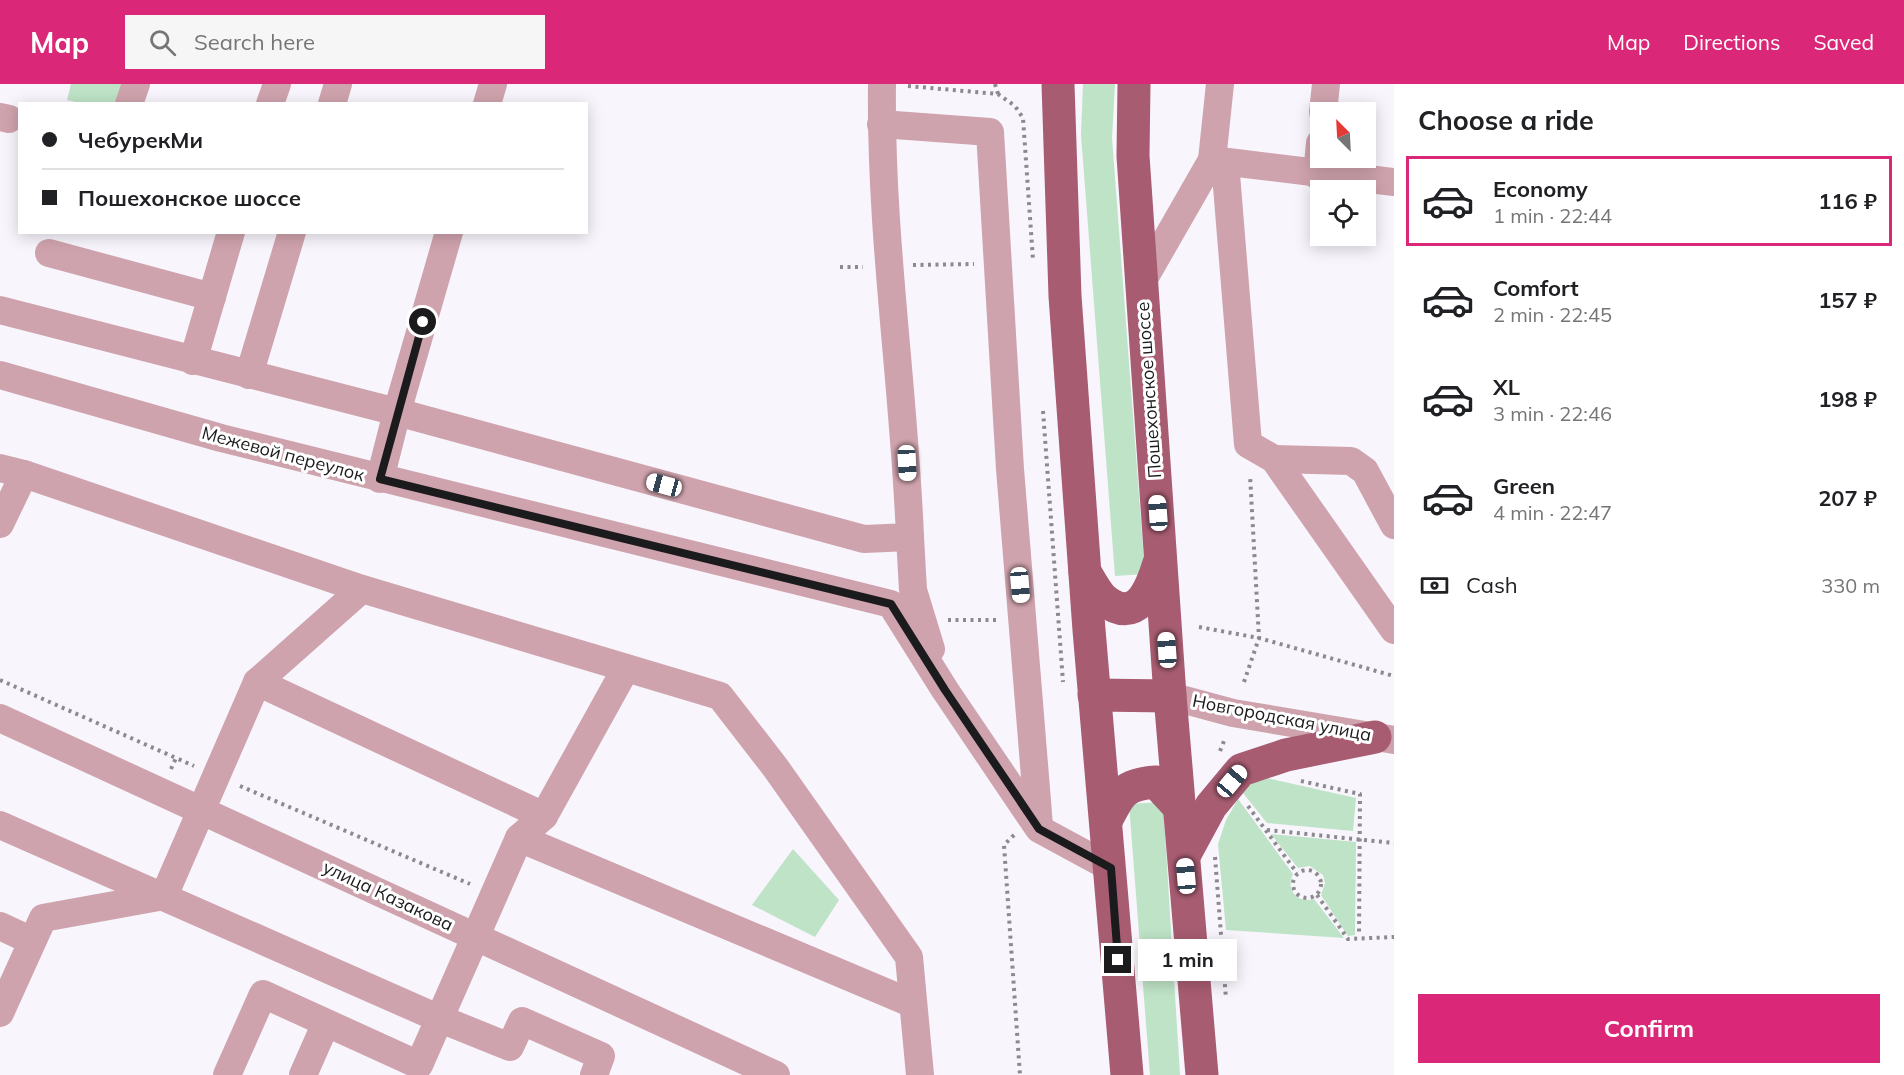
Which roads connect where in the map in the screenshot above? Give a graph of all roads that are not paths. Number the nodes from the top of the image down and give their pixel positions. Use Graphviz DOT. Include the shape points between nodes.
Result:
graph roads {
  1 [pos="136,84"];
  2 [pos="277,84"];
  3 [pos="338,84"];
  4 [pos="493,84"];
  5 [pos="882,84"];
  6 [pos="1058,84"];
  7 [pos="1134,84"];
  8 [pos="1220,84"];
  9 [pos="1326,84"];
  10 [pos="130,102"];
  11 [pos="271,102"];
  12 [pos="333,102"];
  13 [pos="488,102"];
  14 [pos="1324,102"];
  15 [pos="881,124"];
  16 [pos="1218,161"];
  17 [pos="1318,168"];
  18 [pos="1317,175"];
  19 [pos="1394,182"];
  20 [pos="230,234"];
  21 [pos="291,234"];
  22 [pos="449,234"];
  23 [pos="50,253"];
  24 [pos="1142,282"];
  25 [pos="212,297"];
  26 [pos="0,310"];
  27 [pos="193,361"];
  28 [pos="0,375"];
  29 [pos="249,375"];
  30 [pos="397,412"];
  31 [pos="1275,459"];
  32 [pos="12,471"];
  33 [pos="380,479"];
  34 [pos="0,524"];
  35 [pos="1394,525"];
  36 [pos="910,537"];
  37 [pos="1161,559"];
  38 [pos="1085,572"];
  39 [pos="362,589"];
  40 [pos="1394,630"];
  41 [pos="626,668"];
  42 [pos="257,682"];
  43 [pos="945,690"];
  44 [pos="1094,695"];
  45 [pos="1170,696"];
  46 [pos="0,718"];
  47 [pos="1385,739"];
  48 [pos="1179,807"];
  49 [pos="201,810"];
  50 [pos="544,816"];
  51 [pos="1106,821"];
  52 [pos="1036,824"];
  53 [pos="0,825"];
  54 [pos="519,838"];
  55 [pos="1200,855"];
  56 [pos="1111,868"];
  57 [pos="164,896"];
  58 [pos="0,926"];
  59 [pos="474,935"];
  60 [pos="33,941"];
  61 [pos="911,1003"];
  62 [pos="0,1013"];
  63 [pos="438,1018"];
  64 [pos="326,1023"];
  65 [pos="723,1064"];
  66 [pos="416,1070"];
  67 [pos="227,1075"];
  68 [pos="303,1075"];
  69 [pos="594,1075"];
  70 [pos="776,1075"];
  71 [pos="920,1075"];
  72 [pos="1127,1075"];
  73 [pos="1202,1075"];
  1 -- 10 [label="street"];
  2 -- 11 [label="street"];
  3 -- 12 [label="street"];
  4 -- 13 [label="street"];
  5 -- 15 [label="street"];
  6 -- 38 [label="main road" via="1065,296"];
  7 -- 24 [label="main road, Пошехонское шоссе" via="1133,156"];
  8 -- 16 [label="street"];
  9 -- 14 [label="street"];
  15 -- 36 [label="street" via="877,266 905,422"];
  15 -- 52 [label="street" via="990,132"];
  16 -- 18 [label="street"];
  16 -- 24 [label="street"];
  16 -- 31 [label="street" via="1248,444"];
  17 -- 18 [label="street"];
  18 -- 19 [label="street"];
  20 -- 25 [label="street"];
  21 -- 29 [label="street"];
  22 -- 30 [label="street"];
  23 -- 25 [label="street"];
  24 -- 37 [label="main road, Пошехонское шоссе"];
  25 -- 27 [label="street"];
  26 -- 27 [label="street"];
  27 -- 29 [label="street"];
  28 -- 33 [label="street, Межевой переулок"];
  29 -- 30 [label="street"];
  30 -- 33 [label="street"];
  30 -- 36 [label="street" via="864,539"];
  31 -- 35 [label="street" via="1350,461 1358,465"];
  31 -- 40 [label="street"];
  32 -- 34 [label="street"];
  32 -- 39 [label="street"];
  33 -- 43 [label="street, Межевой переулок" via="891,604"];
  36 -- 43 [label="street" via="913,590"];
  37 -- 38 [label="main road" via="1150,593 1135,607 1120,608 1103,599"];
  37 -- 45 [label="main road, Пошехонское шоссе"];
  38 -- 44 [label="main road"];
  39 -- 41 [label="street"];
  39 -- 42 [label="street"];
  41 -- 50 [label="street"];
  41 -- 61 [label="street" via="720,696 909,957"];
  42 -- 49 [label="street"];
  42 -- 50 [label="street"];
  43 -- 52 [label="street, Межевой переулок"];
  44 -- 45 [label="main road"];
  44 -- 51 [label="main road"];
  45 -- 47 [label="street, Новгородская улица" via="1233,713"];
  45 -- 48 [label="main road, Пошехонское шоссе"];
  46 -- 49 [label="street, улица Казакова"];
  47 -- 55 [label="main road" via="1286,755 1241,770 1210,806"];
  48 -- 51 [label="main road" via="1156,782 1135,784 1118,796"];
  48 -- 55 [label="main road, Пошехонское шоссе"];
  49 -- 57 [label="street"];
  49 -- 59 [label="street, улица Казакова"];
  50 -- 54 [label="street"];
  51 -- 56 [label="main road"];
  52 -- 56 [label="street, Межевой переулок"];
  53 -- 57 [label="street"];
  54 -- 59 [label="street"];
  54 -- 61 [label="street"];
  55 -- 73 [label="main road, Пошехонское шоссе"];
  56 -- 72 [label="main road"];
  57 -- 60 [label="street" via="43,918"];
  57 -- 63 [label="street"];
  58 -- 60 [label="street"];
  59 -- 63 [label="street"];
  59 -- 65 [label="street, улица Казакова"];
  60 -- 62 [label="street"];
  61 -- 71 [label="street"];
  63 -- 66 [label="street"];
  63 -- 69 [label="street" via="510,1047 522,1021 602,1056"];
  64 -- 66 [label="street"];
  64 -- 67 [label="street" via="263,994"];
  64 -- 68 [label="street"];
  65 -- 70 [label="street, улица Казакова"];
}
